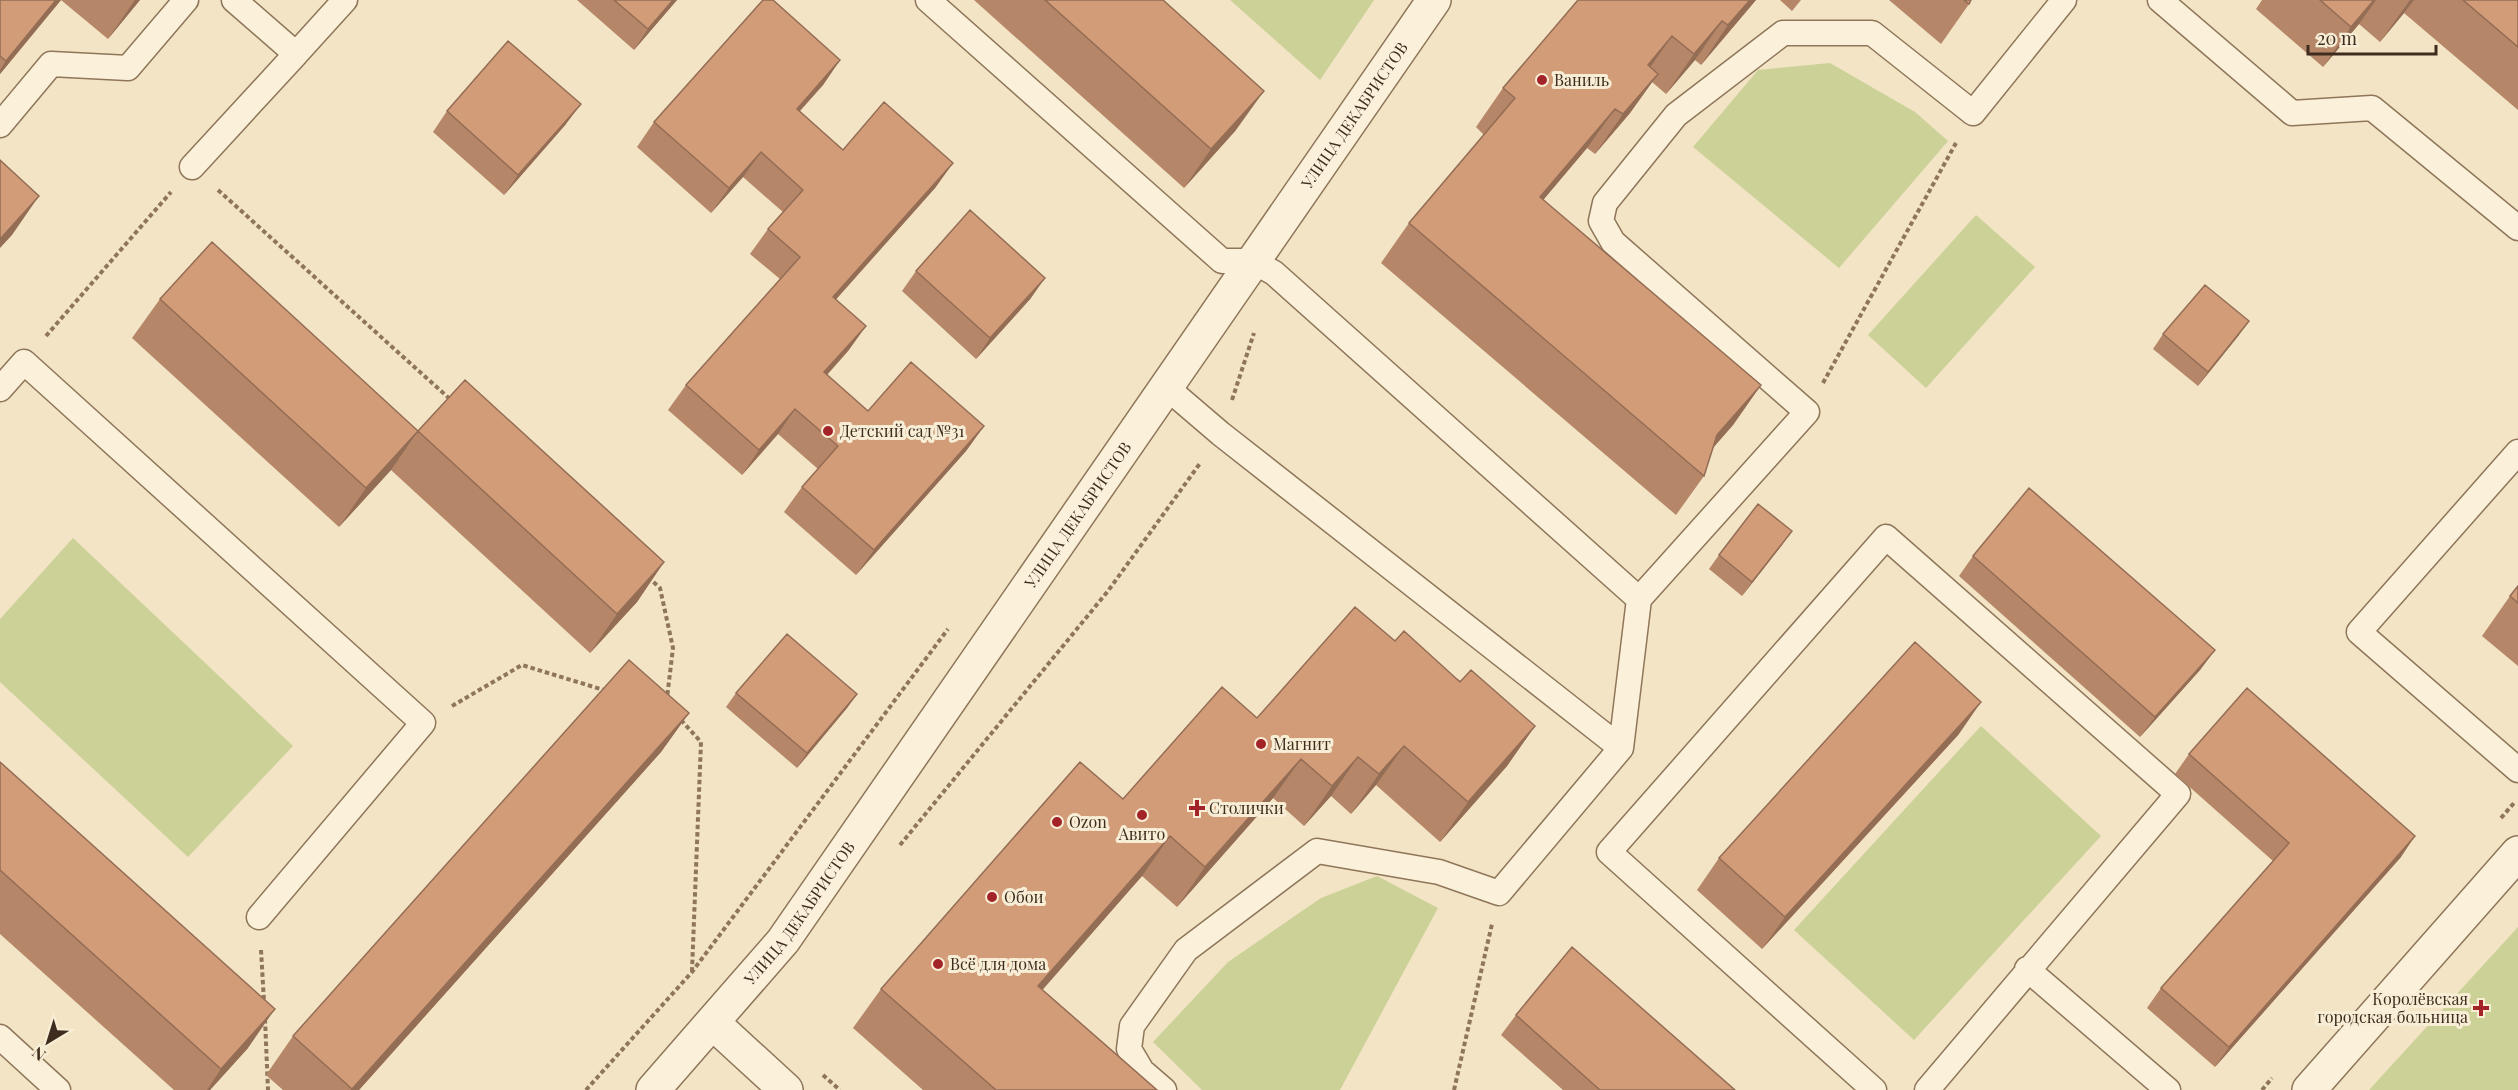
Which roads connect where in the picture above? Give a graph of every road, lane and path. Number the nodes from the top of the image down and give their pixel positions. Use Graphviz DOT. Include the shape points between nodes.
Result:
graph roads {
  1 [pos="186,0"];
  2 [pos="234,0"];
  3 [pos="345,0"];
  4 [pos="928,0"];
  5 [pos="1434,0"];
  6 [pos="2064,0"];
  7 [pos="2160,0"];
  8 [pos="296,54"];
  9 [pos="1972,113"];
  10 [pos="0,125"];
  11 [pos="192,167"];
  12 [pos="2518,228"];
  13 [pos="1263,267"];
  14 [pos="24,362"];
  15 [pos="1166,387"];
  16 [pos="0,389"];
  17 [pos="457,405"];
  18 [pos="1806,412"];
  19 [pos="1221,434"];
  20 [pos="2518,452"];
  21 [pos="643,573"];
  22 [pos="1639,599"];
  23 [pos="614,693"];
  24 [pos="666,703"];
  25 [pos="680,719"];
  26 [pos="423,723"];
  27 [pos="1621,748"];
  28 [pos="2518,770"];
  29 [pos="896,851"];
  30 [pos="2518,853"];
  31 [pos="1499,893"];
  32 [pos="259,917"];
  33 [pos="2027,969"];
  34 [pos="713,1023"];
  35 [pos="0,1037"];
  36 [pos="1456,1089"];
  37 [pos="58,1090"];
  38 [pos="268,1090"];
  39 [pos="586,1090"];
  40 [pos="653,1090"];
  41 [pos="786,1090"];
  42 [pos="1164,1090"];
  43 [pos="1874,1090"];
  44 [pos="1927,1090"];
  45 [pos="2168,1090"];
  46 [pos="2309,1090"];
  1 -- 10 [label="lane" via="128,68 51,64"];
  2 -- 8 [label="lane"];
  3 -- 8 [label="lane"];
  4 -- 13 [label="lane" via="1222,261"];
  5 -- 13 [label="street, УЛИЦА ДЕКАБРИСТОВ"];
  6 -- 9 [label="lane"];
  7 -- 12 [label="lane" via="2292,112 2372,108"];
  8 -- 11 [label="lane"];
  9 -- 18 [label="path"];
  9 -- 18 [label="lane" via="1872,33 1783,33 1676,115 1605,203 1601,221 1613,242"];
  11 -- 14 [label="path"];
  11 -- 17 [label="path"];
  13 -- 15 [label="street, УЛИЦА ДЕКАБРИСТОВ"];
  13 -- 19 [label="path"];
  13 -- 22 [label="lane"];
  14 -- 16 [label="lane"];
  14 -- 26 [label="lane"];
  15 -- 19 [label="lane"];
  15 -- 34 [label="street, УЛИЦА ДЕКАБРИСТОВ" via="783,941"];
  18 -- 22 [label="lane"];
  19 -- 27 [label="lane"];
  19 -- 29 [label="path" via="1108,591"];
  20 -- 28 [label="lane" via="2359,632"];
  21 -- 24 [label="path" via="660,588 673,648"];
  22 -- 27 [label="lane"];
  23 -- 26 [label="path" via="522,665"];
  25 -- 39 [label="path" via="701,742 692,972"];
  26 -- 32 [label="lane"];
  27 -- 31 [label="lane"];
  30 -- 46 [label="street"];
  31 -- 36 [label="path"];
  31 -- 42 [label="lane" via="1439,872 1317,851 1186,950 1132,1026 1128,1048 1142,1071"];
  32 -- 38 [label="path"];
  33 -- 43 [label="lane" via="2178,794 1886,537 1609,852"];
  33 -- 44 [label="lane"];
  33 -- 45 [label="lane"];
  34 -- 40 [label="street, УЛИЦА ДЕКАБРИСТОВ"];
  34 -- 41 [label="street"];
  35 -- 37 [label="lane"];
}
